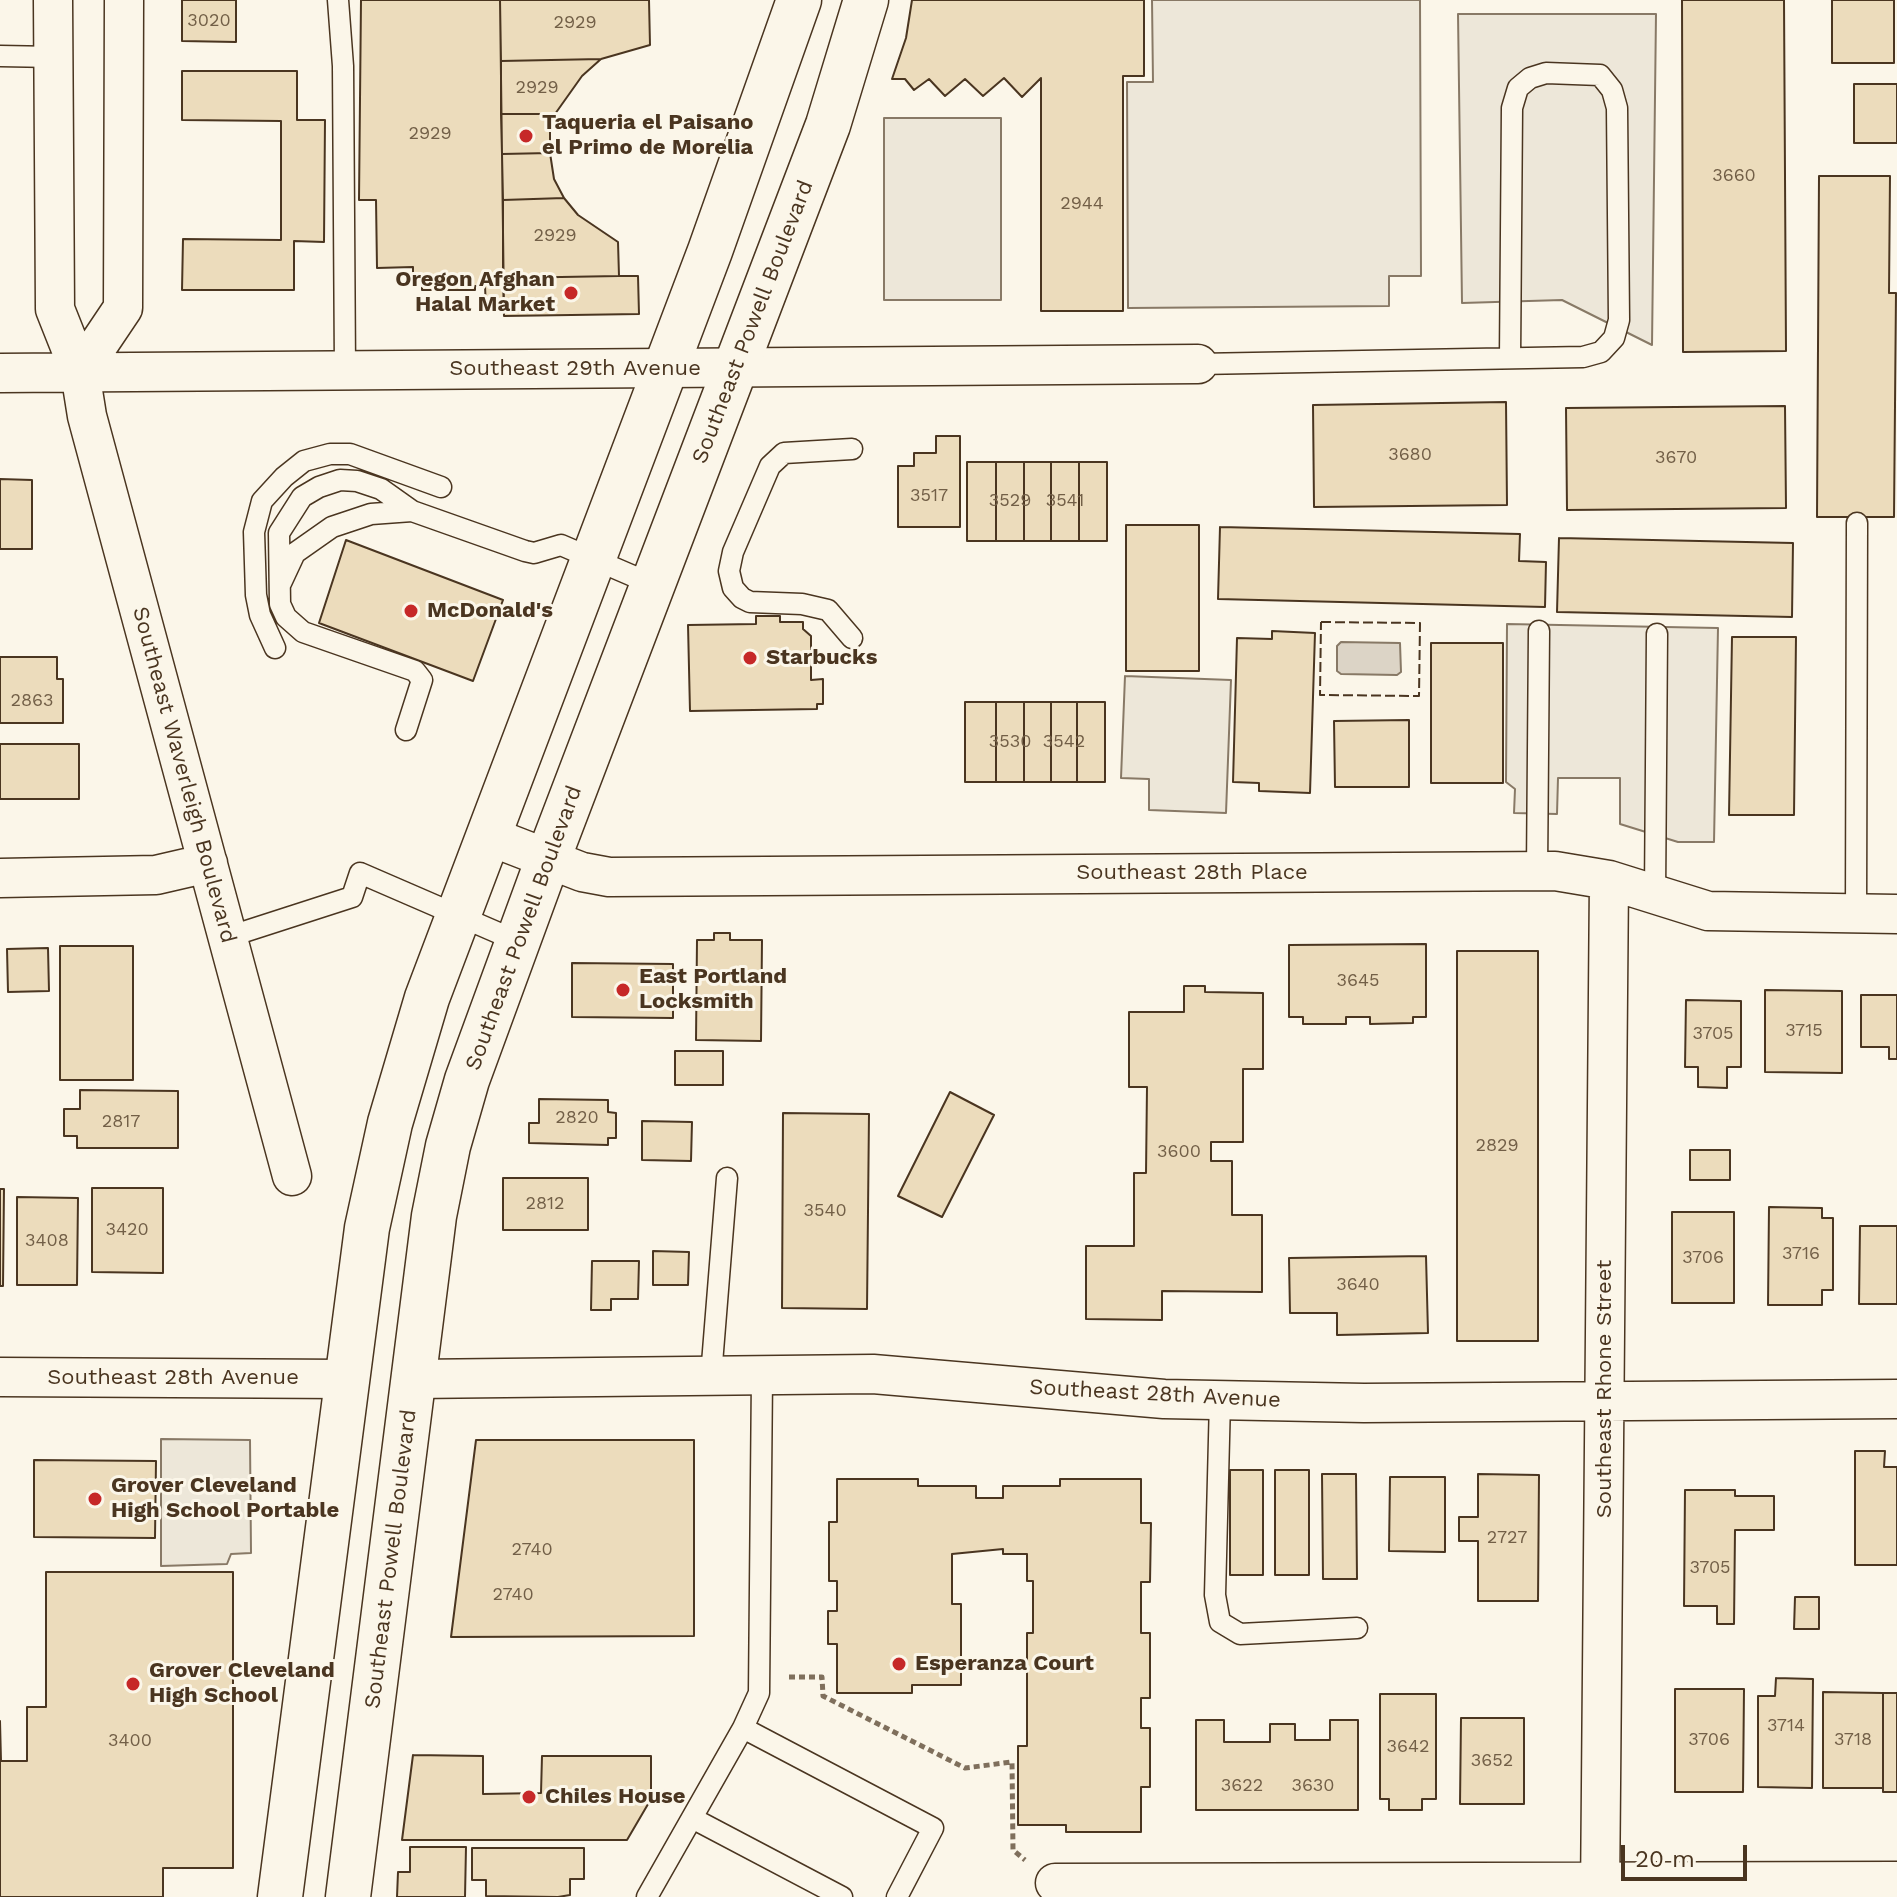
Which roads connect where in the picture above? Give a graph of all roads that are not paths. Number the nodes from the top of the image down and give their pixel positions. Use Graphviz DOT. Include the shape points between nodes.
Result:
graph roads {
  1 [pos="53,0"];
  2 [pos="124,0"];
  3 [pos="338,0"];
  4 [pos="799,0"];
  5 [pos="866,0"];
  6 [pos="0,56"];
  7 [pos="54,57"];
  8 [pos="1510,358"];
  9 [pos="1198,364"];
  10 [pos="736,367"];
  11 [pos="666,368"];
  12 [pos="345,370"];
  13 [pos="80,372"];
  14 [pos="0,373"];
  15 [pos="852,449"];
  16 [pos="441,487"];
  17 [pos="412,511"];
  18 [pos="1857,523"];
  19 [pos="594,558"];
  20 [pos="654,585"];
  21 [pos="279,588"];
  22 [pos="1539,631"];
  23 [pos="1657,634"];
  24 [pos="852,638"];
  25 [pos="275,648"];
  26 [pos="406,730"];
  27 [pos="489,836"];
  28 [pos="548,859"];
  29 [pos="208,863"];
  30 [pos="1537,871"];
  31 [pos="0,878"];
  32 [pos="1609,880"];
  33 [pos="1655,895"];
  34 [pos="458,914"];
  35 [pos="1856,914"];
  36 [pos="1897,914"];
  37 [pos="228,937"];
  38 [pos="517,941"];
  39 [pos="292,1176"];
  40 [pos="727,1178"];
  41 [pos="711,1376"];
  42 [pos="762,1376"];
  43 [pos="0,1377"];
  44 [pos="346,1379"];
  45 [pos="413,1379"];
  46 [pos="1897,1399"];
  47 [pos="1220,1400"];
  48 [pos="1605,1401"];
  49 [pos="1357,1628"];
  50 [pos="743,1728"];
  51 [pos="692,1818"];
  52 [pos="1897,1881"];
  53 [pos="1600,1889"];
  54 [pos="1052,1890"];
  55 [pos="280,1897"];
  56 [pos="348,1897"];
  57 [pos="647,1897"];
  58 [pos="842,1897"];
  59 [pos="897,1897"];
  1 -- 7 [label="street, Southeast Waverleigh Boulevard"];
  2 -- 13 [label="street" via="123,308"];
  3 -- 12 [label="lane"];
  4 -- 11 [label="main road"];
  5 -- 10 [label="main road, Southeast Powell Boulevard" via="828,125"];
  6 -- 7 [label="lane"];
  7 -- 13 [label="street, Southeast Waverleigh Boulevard" via="55,309"];
  8 -- 8 [label="lane" via="1583,357 1601,352 1614,338 1619,320 1617,108 1600,75 1568,72 1530,78 1518,88 1512,108"];
  8 -- 9 [label="lane"];
  9 -- 10 [label="street, Southeast 29th Avenue"];
  10 -- 11 [label="street, Southeast 29th Avenue"];
  10 -- 20 [label="main road, Southeast Powell Boulevard"];
  11 -- 12 [label="street, Southeast 29th Avenue"];
  11 -- 19 [label="main road"];
  12 -- 13 [label="street, Southeast 29th Avenue"];
  13 -- 14 [label="street, Southeast 29th Avenue"];
  13 -- 29 [label="street, Southeast Waverleigh Boulevard" via="87,416"];
  15 -- 24 [label="lane" via="784,453 770,466 729,571 742,598 828,610"];
  16 -- 25 [label="lane" via="350,454 304,461 284,477 262,501 253,545 260,615"];
  17 -- 19 [label="lane" via="525,551 561,545"];
  17 -- 21 [label="lane" via="371,514 332,527 295,553"];
  17 -- 21 [label="lane" via="381,489 357,481 319,487 294,506 279,533"];
  18 -- 35 [label="lane"];
  19 -- 20 [label="lane"];
  19 -- 27 [label="main road"];
  20 -- 28 [label="main road, Southeast Powell Boulevard"];
  21 -- 26 [label="lane" via="286,617 303,632 415,671 422,680"];
  22 -- 30 [label="lane"];
  23 -- 33 [label="lane"];
  27 -- 28 [label="street, Southeast 28th Place"];
  27 -- 34 [label="main road"];
  28 -- 30 [label="street, Southeast 28th Place" via="609,877"];
  28 -- 38 [label="main road, Southeast Powell Boulevard"];
  29 -- 31 [label="street" via="156,875"];
  29 -- 37 [label="street, Southeast Waverleigh Boulevard"];
  30 -- 32 [label="street, Southeast 28th Place"];
  32 -- 33 [label="street, Southeast 28th Place"];
  32 -- 48 [label="street, Southeast Rhone Street"];
  33 -- 35 [label="street, Southeast 28th Place" via="1708,911"];
  34 -- 37 [label="lane" via="360,873 352,897"];
  34 -- 38 [label="lane"];
  34 -- 44 [label="main road" via="390,1123 367,1228"];
  35 -- 36 [label="street, Southeast 28th Place"];
  37 -- 39 [label="street, Southeast Waverleigh Boulevard"];
  38 -- 45 [label="main road, Southeast Powell Boulevard" via="448,1146"];
  40 -- 41 [label="lane"];
  41 -- 42 [label="street, Southeast 28th Avenue"];
  41 -- 45 [label="street, Southeast 28th Avenue"];
  42 -- 47 [label="street, Southeast 28th Avenue" via="873,1374"];
  42 -- 50 [label="lane" via="760,1677 759,1693"];
  43 -- 44 [label="street, Southeast 28th Avenue"];
  44 -- 55 [label="main road"];
  45 -- 56 [label="main road, Southeast Powell Boulevard"];
  46 -- 48 [label="street, Southeast 28th Avenue"];
  47 -- 48 [label="street, Southeast 28th Avenue"];
  47 -- 49 [label="lane" via="1215,1595 1220,1622 1240,1634"];
  48 -- 53 [label="street, Southeast Rhone Street"];
  50 -- 51 [label="lane"];
  50 -- 59 [label="lane" via="933,1828"];
  51 -- 57 [label="lane"];
  51 -- 58 [label="lane"];
  52 -- 53 [label="street"];
  53 -- 54 [label="street"];
}
